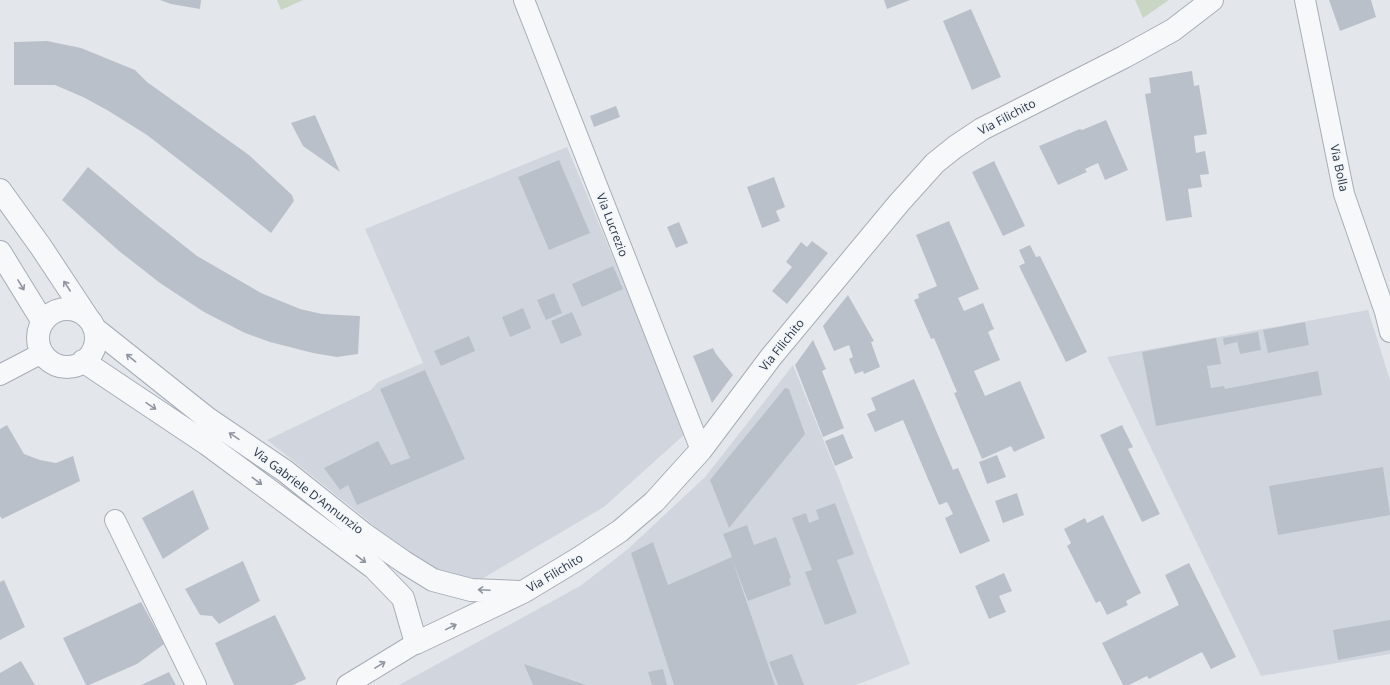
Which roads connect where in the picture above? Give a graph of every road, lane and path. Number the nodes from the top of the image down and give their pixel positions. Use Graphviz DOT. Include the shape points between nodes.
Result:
graph roads {
  1 [pos="524,0"];
  2 [pos="1212,0"];
  3 [pos="1305,0"];
  4 [pos="0,190"];
  5 [pos="0,252"];
  6 [pos="43,322"];
  7 [pos="91,323"];
  8 [pos="1390,332"];
  9 [pos="42,353"];
  10 [pos="83,361"];
  11 [pos="0,375"];
  12 [pos="701,450"];
  13 [pos="115,520"];
  14 [pos="523,592"];
  15 [pos="416,643"];
  16 [pos="196,685"];
  17 [pos="347,685"];
  1 -- 12 [label="street, Via Lucrezio"];
  2 -- 12 [label="street, Via Filichito" via="1173,30 982,129 935,164 899,203 771,357"];
  3 -- 8 [label="street, Via Bolla" via="1344,194"];
  7 -- 4 [label="street, Via Gabriele D'Annunzio, one-way"];
  5 -- 6 [label="street, one-way"];
  6 -- 7 [label="street, Via Gabriele D'Annunzio" via="47,316 70,309 76,310"];
  6 -- 9 [label="street" via="38,340"];
  7 -- 10 [label="street" via="95,336 94,346"];
  14 -- 7 [label="street, Via Gabriele D'Annunzio, one-way" via="471,590 433,580 364,534 285,471 207,418"];
  9 -- 10 [label="street" via="54,364 68,367"];
  9 -- 11 [label="street"];
  10 -- 15 [label="street, Via Gabriele D'Annunzio, one-way" via="207,444 374,568 403,598"];
  12 -- 14 [label="street, Via Filichito" via="654,502 620,531 581,558"];
  13 -- 16 [label="street"];
  15 -- 14 [label="street, Via Filichito, one-way"];
  17 -- 15 [label="street, Via Filichito, one-way"];
}
